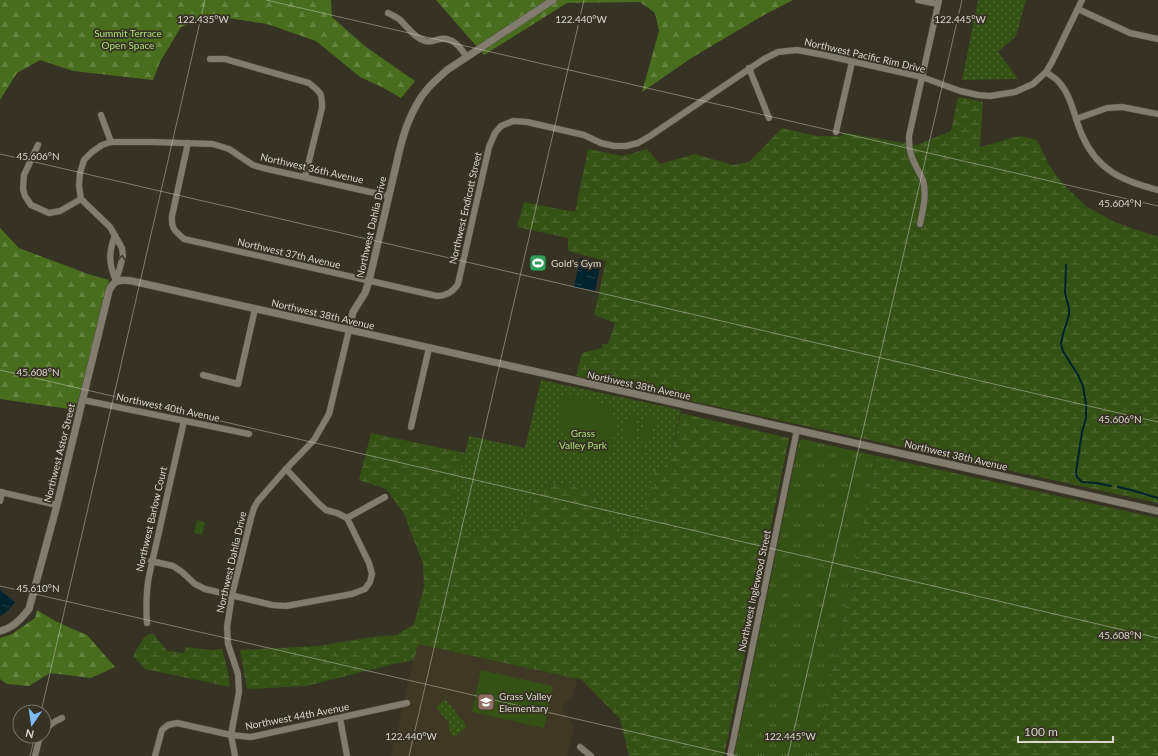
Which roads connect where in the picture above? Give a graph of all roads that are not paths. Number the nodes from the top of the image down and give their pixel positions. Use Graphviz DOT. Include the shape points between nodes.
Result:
graph roads {
  1 [pos="553,0"];
  2 [pos="918,0"];
  3 [pos="1082,0"];
  4 [pos="938,2"];
  5 [pos="1078,9"];
  6 [pos="388,12"];
  7 [pos="1158,39"];
  8 [pos="467,56"];
  9 [pos="210,59"];
  10 [pos="852,62"];
  11 [pos="749,68"];
  12 [pos="1046,72"];
  13 [pos="922,77"];
  14 [pos="1158,114"];
  15 [pos="101,115"];
  16 [pos="768,118"];
  17 [pos="1076,119"];
  18 [pos="502,126"];
  19 [pos="836,132"];
  20 [pos="111,142"];
  21 [pos="188,143"];
  22 [pos="38,145"];
  23 [pos="305,177"];
  24 [pos="1158,190"];
  25 [pos="388,196"];
  26 [pos="81,199"];
  27 [pos="920,224"];
  28 [pos="115,236"];
  29 [pos="116,281"];
  30 [pos="370,281"];
  31 [pos="449,294"];
  32 [pos="255,309"];
  33 [pos="349,330"];
  34 [pos="429,348"];
  35 [pos="203,375"];
  36 [pos="83,400"];
  37 [pos="184,421"];
  38 [pos="411,426"];
  39 [pos="797,430"];
  40 [pos="248,434"];
  41 [pos="286,469"];
  42 [pos="1,492"];
  43 [pos="385,497"];
  44 [pos="0,501"];
  45 [pos="57,505"];
  46 [pos="1158,511"];
  47 [pos="347,518"];
  48 [pos="151,561"];
  49 [pos="232,595"];
  50 [pos="147,623"];
  51 [pos="0,631"];
  52 [pos="407,703"];
  53 [pos="62,718"];
  54 [pos="340,718"];
  55 [pos="52,724"];
  56 [pos="231,735"];
  57 [pos="38,744"];
  58 [pos="580,747"];
  59 [pos="35,756"];
  60 [pos="155,756"];
  61 [pos="235,756"];
  62 [pos="347,756"];
  63 [pos="591,756"];
  64 [pos="730,756"];
  1 -- 8 [label="street, Northwest Dahlia Drive"];
  2 -- 4 [label="street"];
  3 -- 5 [label="street, Northwest Pacific Rim Drive"];
  4 -- 13 [label="street"];
  5 -- 7 [label="street" via="1130,33"];
  5 -- 12 [label="street, Northwest Pacific Rim Drive"];
  6 -- 8 [label="street" via="417,37 425,41 451,40 458,44"];
  8 -- 25 [label="street, Northwest Dahlia Drive" via="434,81 417,103 404,133"];
  9 -- 23 [label="street" via="225,59 301,81 320,92 322,108"];
  10 -- 11 [label="street, Northwest Pacific Rim Drive" via="797,50 778,52"];
  10 -- 13 [label="street, Northwest Pacific Rim Drive"];
  10 -- 19 [label="street"];
  11 -- 16 [label="street"];
  11 -- 18 [label="street, Northwest Pacific Rim Drive" via="650,136 626,146 601,143 584,135 527,122 513,121"];
  12 -- 13 [label="street, Northwest Pacific Rim Drive" via="1033,84 1015,92 990,96 960,91"];
  12 -- 17 [label="street" via="1067,94"];
  13 -- 27 [label="street" via="909,136 909,150 924,187"];
  14 -- 17 [label="street" via="1122,107 1107,108"];
  15 -- 20 [label="street"];
  17 -- 24 [label="street" via="1091,152 1104,166 1120,178"];
  18 -- 31 [label="street, Northwest Endicott Street" via="495,133 489,147 458,284"];
  20 -- 21 [label="street"];
  20 -- 26 [label="street" via="102,145 84,160 80,172"];
  21 -- 23 [label="street, Northwest 36th Avenue" via="213,144 229,149 254,165"];
  21 -- 30 [label="street, Northwest 37th Avenue" via="172,216 174,231 184,239"];
  22 -- 26 [label="street" via="24,175 23,189 31,205 50,213 60,211"];
  23 -- 25 [label="street, Northwest 36th Avenue"];
  25 -- 30 [label="street, Northwest Dahlia Drive"];
  26 -- 28 [label="street, Northwest Astor Street" via="110,227"];
  28 -- 29 [label="street" via="110,254 111,268"];
  29 -- 28 [label="street, Northwest Astor Street, one-way" via="123,256 122,248"];
  29 -- 32 [label="street, Northwest 38th Avenue" via="132,281"];
  29 -- 36 [label="street, Northwest Astor Street" via="109,291"];
  30 -- 31 [label="street, Northwest 37th Avenue" via="438,296"];
  30 -- 33 [label="street, Northwest Dahlia Drive" via="353,312"];
  32 -- 33 [label="street, Northwest 38th Avenue"];
  32 -- 35 [label="street" via="238,384"];
  33 -- 34 [label="street, Northwest 38th Avenue"];
  33 -- 41 [label="street, Northwest Dahlia Drive" via="329,414 314,440"];
  34 -- 38 [label="street"];
  34 -- 39 [label="street, Northwest 38th Avenue"];
  36 -- 37 [label="street, Northwest 40th Avenue"];
  36 -- 45 [label="street, Northwest Astor Street"];
  37 -- 40 [label="street, Northwest 40th Avenue"];
  37 -- 48 [label="street, Northwest Barlow Court"];
  39 -- 46 [label="street, Northwest 38th Avenue"];
  39 -- 64 [label="street, Northwest Inglewood Street"];
  41 -- 47 [label="street" via="326,510"];
  41 -- 49 [label="street, Northwest Dahlia Drive" via="254,508"];
  42 -- 44 [label="street"];
  42 -- 45 [label="street"];
  43 -- 47 [label="street"];
  45 -- 51 [label="street, Northwest Astor Street" via="29,609 21,619"];
  47 -- 49 [label="street" via="372,574 365,589 352,594 286,606"];
  48 -- 49 [label="street" via="173,566 195,584"];
  48 -- 50 [label="street, Northwest Barlow Court" via="145,605"];
  49 -- 56 [label="street, Northwest Dahlia Drive" via="227,627 228,644 238,674 239,692"];
  52 -- 54 [label="street, Northwest 44th Avenue"];
  53 -- 55 [label="street"];
  54 -- 56 [label="street, Northwest 44th Avenue" via="251,737"];
  54 -- 62 [label="street"];
  56 -- 60 [label="street, Northwest 44th Avenue" via="177,723 168,725 162,730"];
  56 -- 61 [label="street, Northwest Dahlia Drive"];
  57 -- 59 [label="street"];
  58 -- 63 [label="street"];
}
